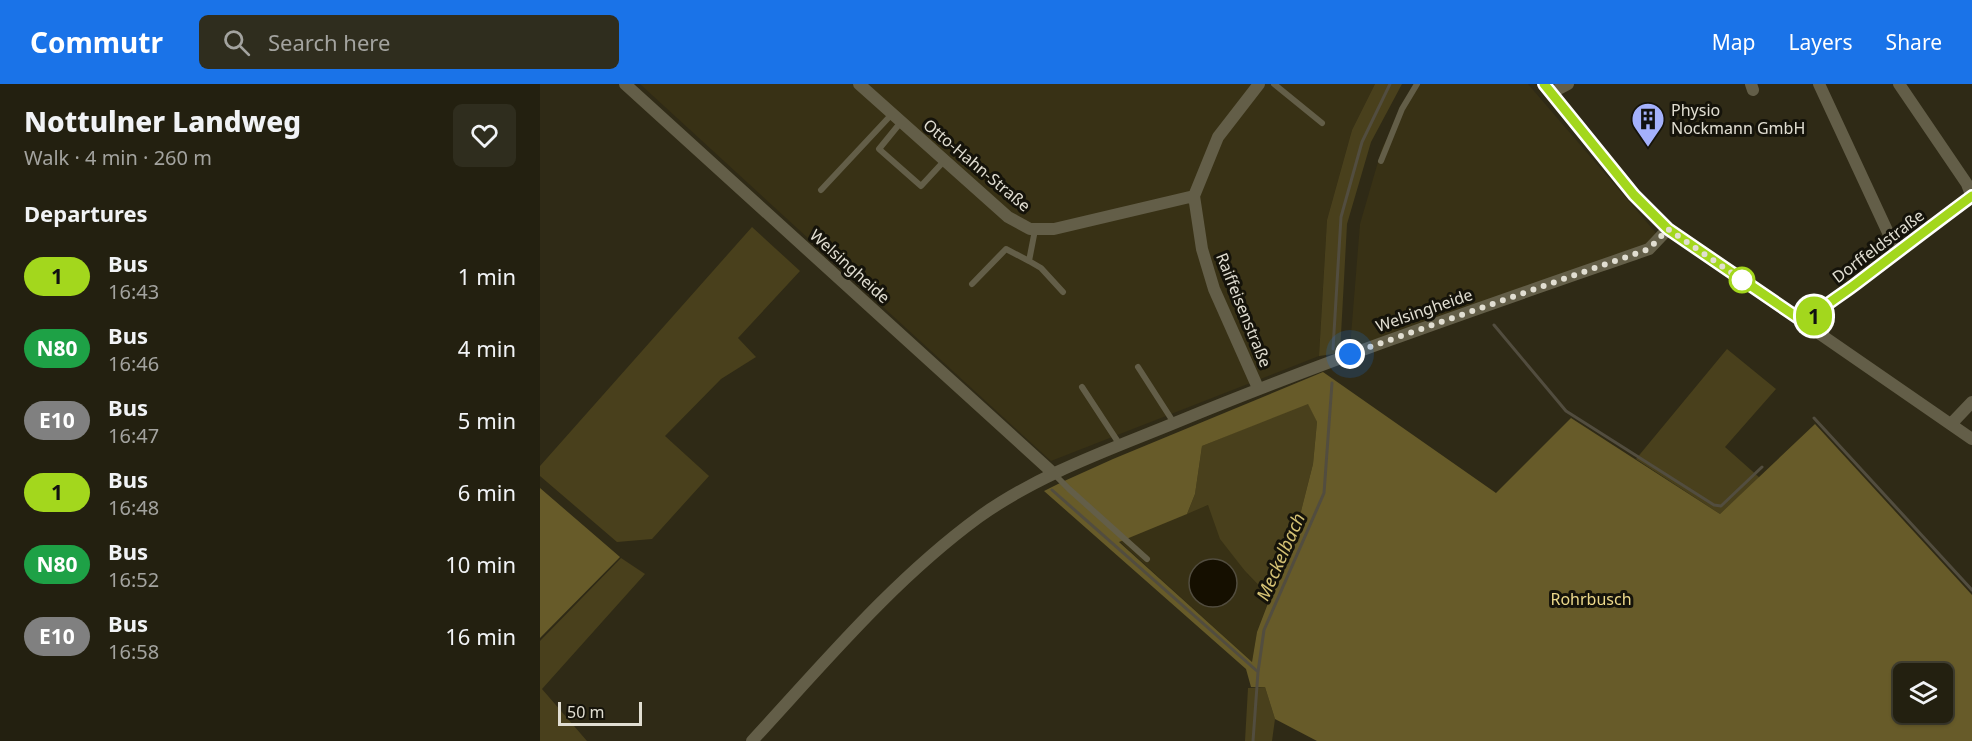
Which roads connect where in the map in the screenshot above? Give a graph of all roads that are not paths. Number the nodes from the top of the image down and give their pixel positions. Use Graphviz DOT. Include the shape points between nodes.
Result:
graph roads {
  1 [pos="625,84"];
  2 [pos="859,84"];
  3 [pos="1259,84"];
  4 [pos="1274,84"];
  5 [pos="1417,84"];
  6 [pos="1569,84"];
  7 [pos="1819,84"];
  8 [pos="1899,84"];
  9 [pos="1548,89"];
  10 [pos="897,117"];
  11 [pos="1322,123"];
  12 [pos="945,160"];
  13 [pos="1381,161"];
  14 [pos="821,190"];
  15 [pos="1194,196"];
  16 [pos="1972,197"];
  17 [pos="1036,229"];
  18 [pos="1668,229"];
  19 [pos="1897,252"];
  20 [pos="1029,261"];
  21 [pos="972,284"];
  22 [pos="1063,292"];
  23 [pos="1807,324"];
  24 [pos="1138,367"];
  25 [pos="1082,387"];
  26 [pos="1258,388"];
  27 [pos="1972,402"];
  28 [pos="1174,423"];
  29 [pos="1951,424"];
  30 [pos="1972,439"];
  31 [pos="1120,445"];
  32 [pos="1053,473"];
  33 [pos="1148,559"];
  34 [pos="752,741"];
  1 -- 32 [label="street, Welsingheide"];
  2 -- 10 [label="street, Otto-Hahn-Straße"];
  3 -- 15 [label="street" via="1218,137"];
  4 -- 11 [label="lane"];
  5 -- 13 [label="lane"];
  6 -- 9 [label="street"];
  7 -- 19 [label="street"];
  8 -- 16 [label="street"];
  9 -- 18 [label="street" via="1634,195"];
  10 -- 12 [label="street, Otto-Hahn-Straße"];
  10 -- 12 [label="lane" via="879,149 887,157 921,186"];
  10 -- 14 [label="lane"];
  12 -- 17 [label="street, Otto-Hahn-Straße" via="1008,217"];
  15 -- 17 [label="street, Otto-Hahn-Straße" via="1054,229"];
  15 -- 26 [label="street, Raiffeisenstraße" via="1202,249 1214,289"];
  16 -- 19 [label="street, Dorffeldstraße"];
  17 -- 20 [label="lane"];
  18 -- 23 [label="street"];
  18 -- 26 [label="street, Welsingheide" via="1649,249"];
  19 -- 23 [label="street, Dorffeldstraße" via="1817,311"];
  20 -- 21 [label="lane" via="1006,249"];
  20 -- 22 [label="lane"];
  23 -- 29 [label="street"];
  24 -- 28 [label="lane"];
  25 -- 31 [label="lane"];
  26 -- 28 [label="street, Welsingheide"];
  27 -- 29 [label="street"];
  28 -- 31 [label="street, Welsingheide"];
  29 -- 30 [label="street"];
  31 -- 32 [label="street, Welsingheide"];
  32 -- 33 [label="lane, Welsingheide"];
  32 -- 34 [label="street, Welsingheide" via="992,508 929,556"];
}
